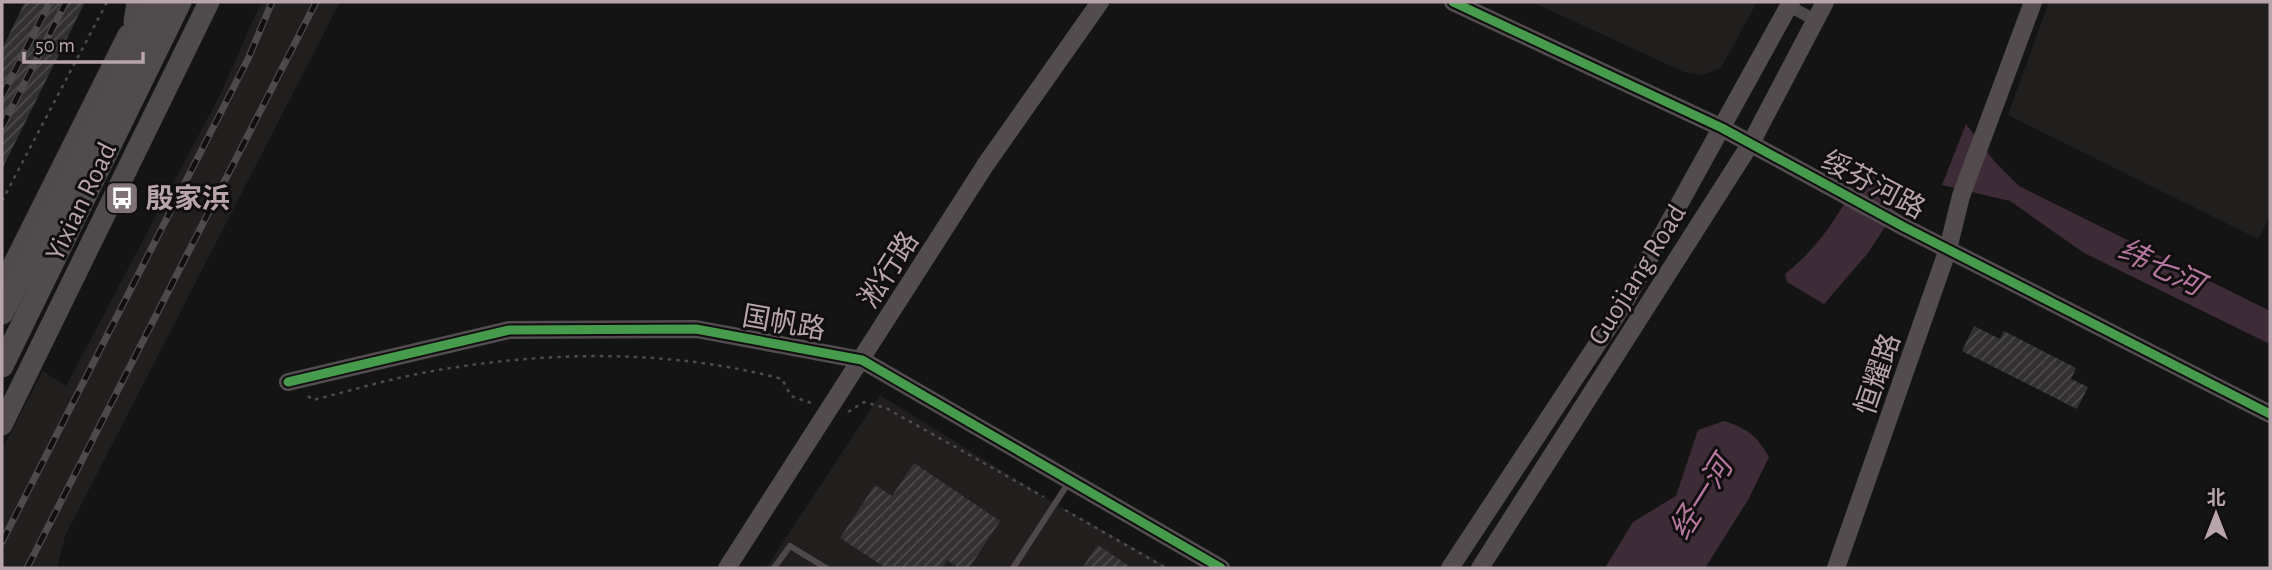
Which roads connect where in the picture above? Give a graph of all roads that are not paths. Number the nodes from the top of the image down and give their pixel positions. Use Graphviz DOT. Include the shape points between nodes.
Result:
graph roads {
  1 [pos="145,2"];
  2 [pos="156,2"];
  3 [pos="180,2"];
  4 [pos="209,2"];
  5 [pos="1100,2"];
  6 [pos="1453,2"];
  7 [pos="1825,2"];
  8 [pos="2033,2"];
  9 [pos="1790,4"];
  10 [pos="136,12"];
  11 [pos="1815,20"];
  12 [pos="1722,128"];
  13 [pos="1751,143"];
  14 [pos="1948,249"];
  15 [pos="2,287"];
  16 [pos="2,313"];
  17 [pos="862,360"];
  18 [pos="2,366"];
  19 [pos="288,382"];
  20 [pos="2270,414"];
  21 [pos="2,425"];
  22 [pos="1070,481"];
  23 [pos="727,568"];
  24 [pos="774,568"];
  25 [pos="826,568"];
  26 [pos="1013,568"];
  27 [pos="1221,568"];
  28 [pos="1450,568"];
  29 [pos="1480,568"];
  30 [pos="1836,568"];
  1 -- 10 [label="main road, Yixian Road"];
  2 -- 16 [label="highway"];
  3 -- 18 [label="highway"];
  4 -- 21 [label="main road, Yixian Road"];
  5 -- 17 [label="street, 淞行路" via="986,164"];
  6 -- 12 [label="street, 绥芬河路"];
  7 -- 11 [label="street, Guojiang Road"];
  8 -- 14 [label="street, 恒耀路" via="1961,196"];
  9 -- 11 [label="street"];
  9 -- 12 [label="street, Guojiang Road"];
  10 -- 15 [label="main road, Yixian Road"];
  11 -- 13 [label="street, Guojiang Road"];
  12 -- 13 [label="street, 绥芬河路"];
  12 -- 28 [label="street, Guojiang Road" via="1625,302"];
  13 -- 14 [label="street, 绥芬河路"];
  13 -- 29 [label="street, Guojiang Road"];
  14 -- 20 [label="street, 绥芬河路"];
  14 -- 30 [label="street, 恒耀路"];
  17 -- 19 [label="street, 国帆路" via="696,329 509,330"];
  17 -- 22 [label="street, 国帆路"];
  17 -- 23 [label="street, 淞行路"];
  22 -- 26 [label="lane"];
  22 -- 27 [label="street, 国帆路"];
  24 -- 25 [label="lane" via="790,546"];
}
